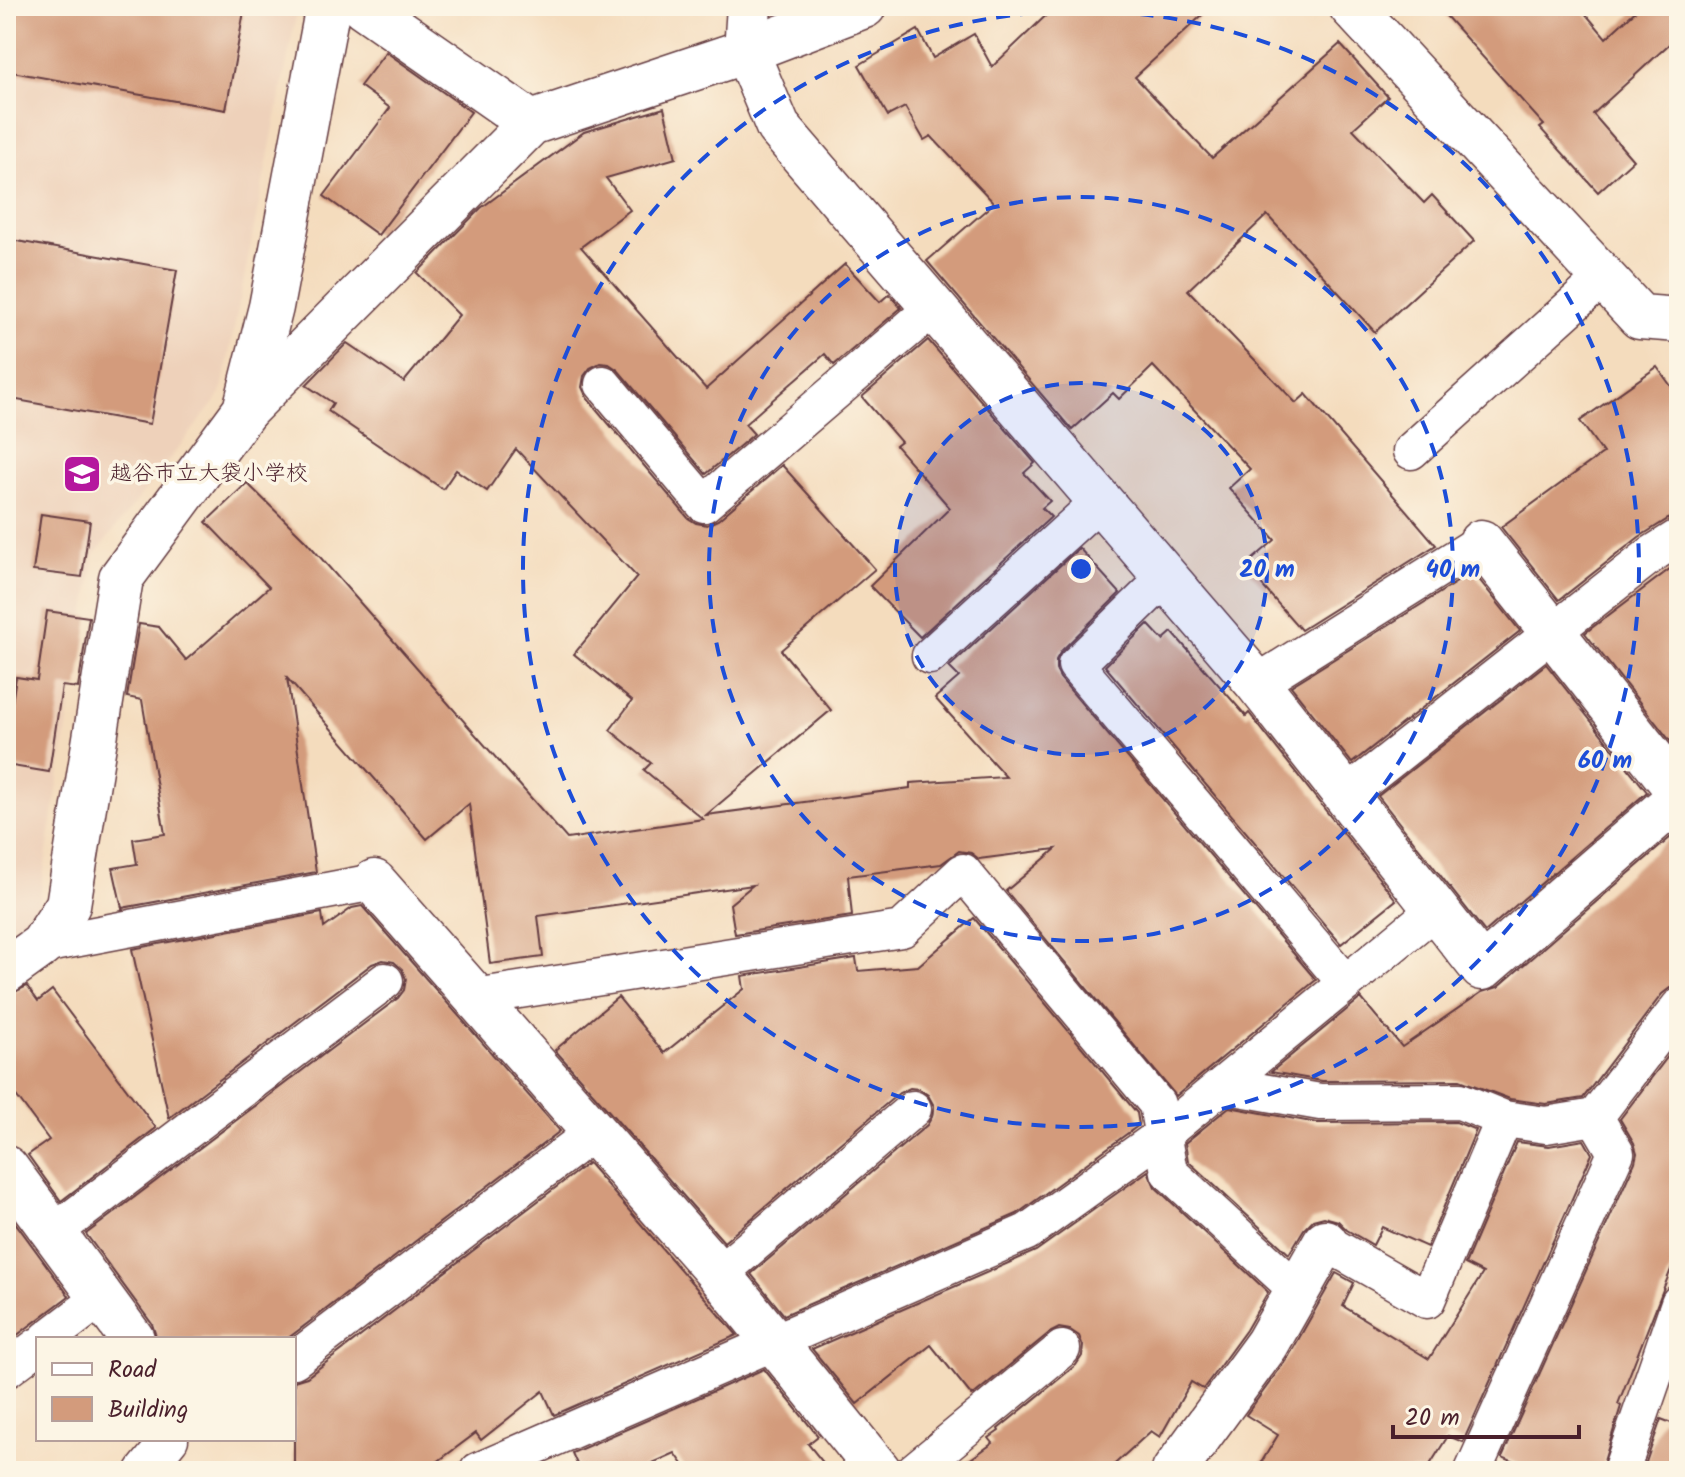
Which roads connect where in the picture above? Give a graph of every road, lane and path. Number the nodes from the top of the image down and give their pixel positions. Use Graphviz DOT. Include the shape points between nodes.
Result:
graph roads {
  1 [pos="328,6"];
  2 [pos="363,6"];
  3 [pos="749,6"];
  4 [pos="864,6"];
  5 [pos="1351,6"];
  6 [pos="746,51"];
  7 [pos="531,123"];
  8 [pos="1603,278"];
  9 [pos="933,308"];
  10 [pos="1679,320"];
  11 [pos="603,384"];
  12 [pos="245,410"];
  13 [pos="1411,451"];
  14 [pos="1100,501"];
  15 [pos="1679,537"];
  16 [pos="1481,542"];
  17 [pos="1166,577"];
  18 [pos="1554,631"];
  19 [pos="930,656"];
  20 [pos="1257,683"];
  21 [pos="1679,794"];
  22 [pos="1346,795"];
  23 [pos="374,882"];
  24 [pos="1436,909"];
  25 [pos="42,945"];
  26 [pos="6,971"];
  27 [pos="385,981"];
  28 [pos="1346,983"];
  29 [pos="475,997"];
  30 [pos="1679,1007"];
  31 [pos="1223,1085"];
  32 [pos="913,1109"];
  33 [pos="1595,1117"];
  34 [pos="1504,1119"];
  35 [pos="594,1132"];
  36 [pos="1162,1135"];
  37 [pos="6,1168"];
  38 [pos="53,1233"];
  39 [pos="1325,1242"];
  40 [pos="719,1274"];
  41 [pos="1297,1290"];
  42 [pos="101,1298"];
  43 [pos="1679,1303"];
  44 [pos="50,1337"];
  45 [pos="130,1337"];
  46 [pos="773,1341"];
  47 [pos="36,1348"];
  48 [pos="1062,1349"];
  49 [pos="296,1358"];
  50 [pos="6,1370"];
  51 [pos="168,1441"];
  52 [pos="144,1471"];
  53 [pos="478,1471"];
  54 [pos="879,1471"];
  55 [pos="914,1471"];
  56 [pos="1174,1471"];
  57 [pos="1473,1471"];
  58 [pos="1621,1471"];
  1 -- 12 [label="street" via="271,307"];
  2 -- 7 [label="street"];
  3 -- 6 [label="street"];
  4 -- 6 [label="street"];
  5 -- 8 [label="street"];
  6 -- 7 [label="street"];
  6 -- 9 [label="street" via="778,127"];
  7 -- 12 [label="street"];
  8 -- 10 [label="street" via="1640,317"];
  8 -- 13 [label="lane"];
  9 -- 11 [label="lane" via="704,504"];
  9 -- 14 [label="street"];
  12 -- 25 [label="street" via="121,578 68,905"];
  14 -- 17 [label="street"];
  14 -- 19 [label="lane"];
  15 -- 18 [label="lane"];
  16 -- 18 [label="street"];
  16 -- 20 [label="lane"];
  17 -- 20 [label="street"];
  17 -- 28 [label="lane" via="1076,665"];
  18 -- 21 [label="street"];
  18 -- 22 [label="lane"];
  20 -- 22 [label="street"];
  21 -- 24 [label="street" via="1482,968"];
  22 -- 24 [label="street"];
  23 -- 25 [label="lane"];
  23 -- 29 [label="street"];
  24 -- 28 [label="lane"];
  25 -- 26 [label="street"];
  27 -- 38 [label="lane"];
  28 -- 31 [label="lane"];
  29 -- 35 [label="street"];
  29 -- 36 [label="lane" via="902,929 963,872 1157,1104"];
  30 -- 33 [label="lane"];
  31 -- 34 [label="lane" via="1320,1102 1460,1101"];
  31 -- 36 [label="lane"];
  32 -- 40 [label="lane"];
  33 -- 34 [label="lane" via="1546,1125"];
  33 -- 57 [label="lane" via="1616,1153"];
  34 -- 39 [label="lane" via="1427,1300"];
  35 -- 40 [label="street"];
  35 -- 49 [label="lane"];
  36 -- 41 [label="lane" via="1169,1172"];
  36 -- 46 [label="lane" via="1027,1232"];
  37 -- 38 [label="street"];
  38 -- 42 [label="street"];
  39 -- 41 [label="street"];
  40 -- 46 [label="street"];
  41 -- 56 [label="street" via="1267,1344"];
  42 -- 44 [label="lane"];
  42 -- 45 [label="street"];
  43 -- 58 [label="lane"];
  46 -- 53 [label="lane"];
  46 -- 54 [label="street"];
  47 -- 50 [label="lane"];
  48 -- 55 [label="lane"];
  51 -- 52 [label="lane"];
}
